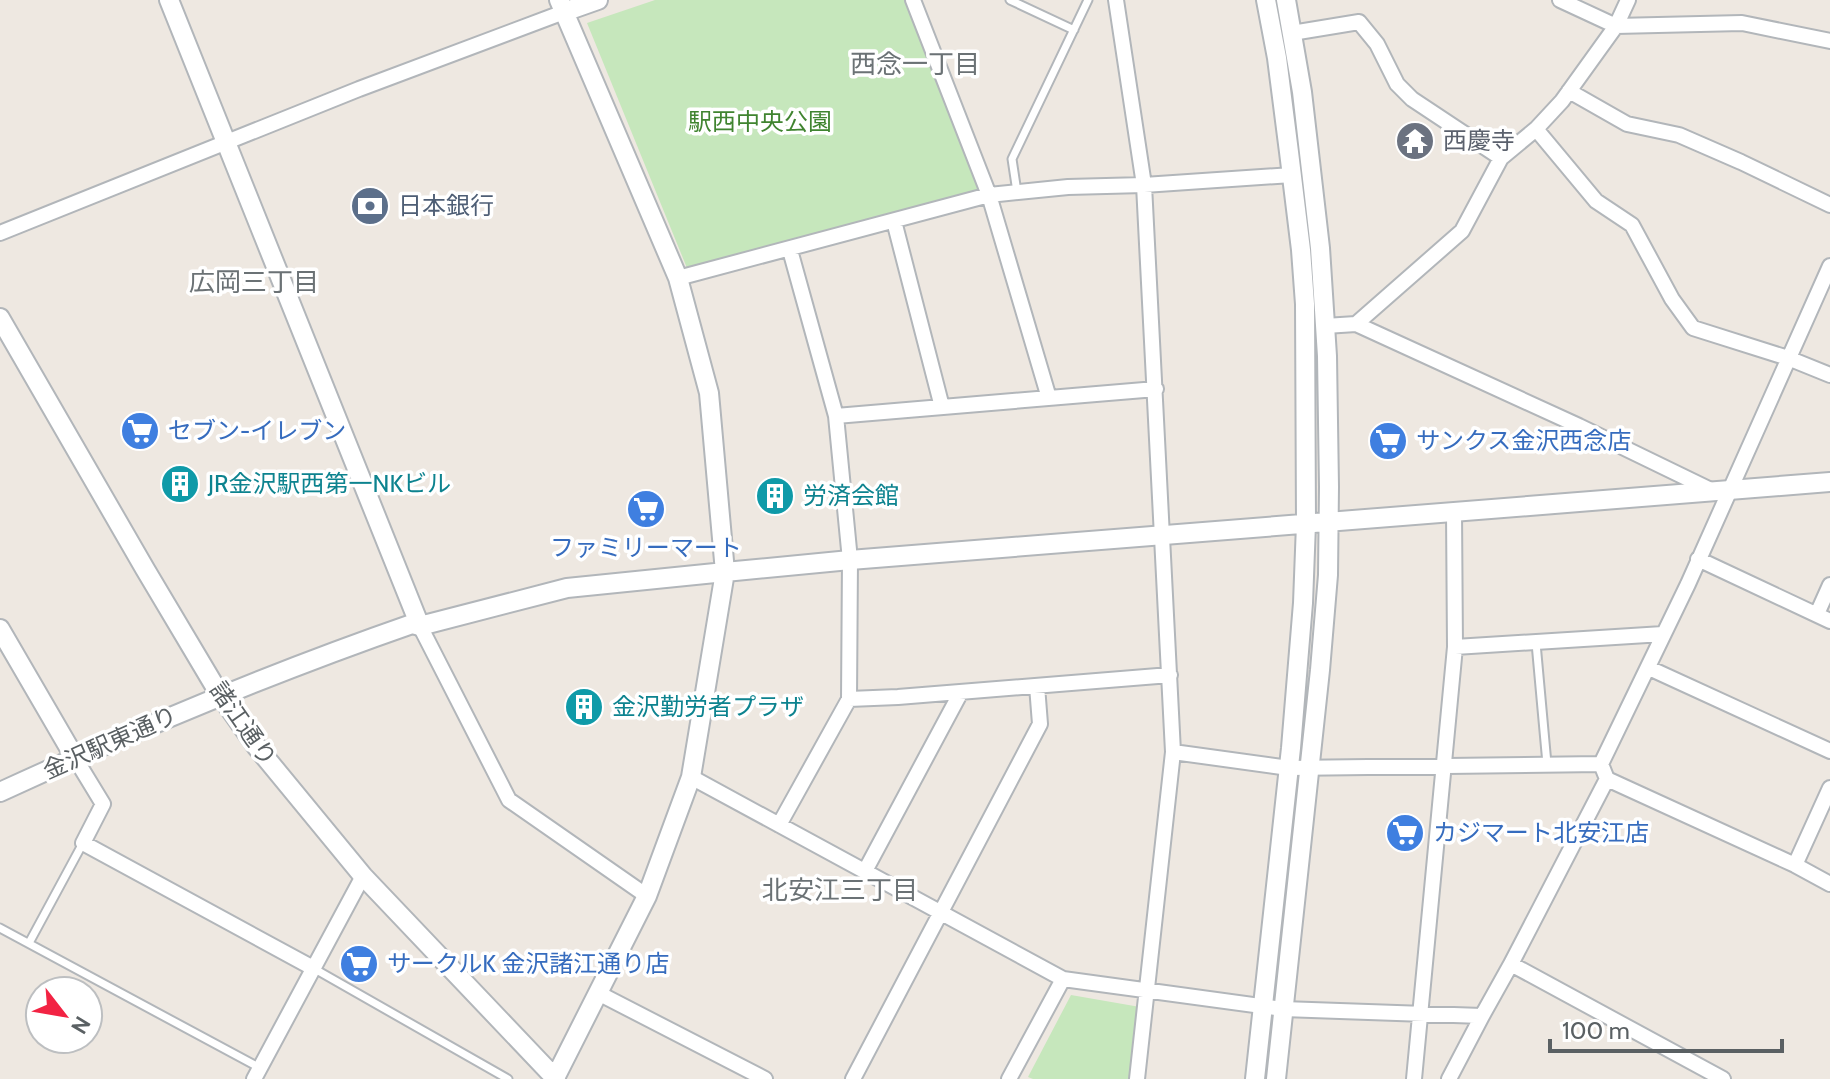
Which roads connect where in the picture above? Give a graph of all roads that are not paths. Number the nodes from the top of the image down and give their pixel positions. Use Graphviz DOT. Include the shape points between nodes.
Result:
graph roads {
  1 [pos="169,0"];
  2 [pos="598,0"];
  3 [pos="913,0"];
  4 [pos="1010,0"];
  5 [pos="1088,0"];
  6 [pos="1116,0"];
  7 [pos="1266,0"];
  8 [pos="1286,0"];
  9 [pos="1560,0"];
  10 [pos="1628,0"];
  11 [pos="1020,2"];
  12 [pos="562,6"];
  13 [pos="1616,26"];
  14 [pos="1074,30"];
  15 [pos="1292,33"];
  16 [pos="1830,41"];
  17 [pos="1569,91"];
  18 [pos="1536,129"];
  19 [pos="226,143"];
  20 [pos="1501,158"];
  21 [pos="1292,175"];
  22 [pos="1144,185"];
  23 [pos="1017,192"];
  24 [pos="989,195"];
  25 [pos="1830,205"];
  26 [pos="894,221"];
  27 [pos="0,233"];
  28 [pos="1320,248"];
  29 [pos="790,250"];
  30 [pos="1301,250"];
  31 [pos="1830,266"];
  32 [pos="678,278"];
  33 [pos="0,318"];
  34 [pos="1356,324"];
  35 [pos="1325,326"];
  36 [pos="6,344"];
  37 [pos="1788,358"];
  38 [pos="1830,375"];
  39 [pos="1156,389"];
  40 [pos="1049,398"];
  41 [pos="942,407"];
  42 [pos="836,416"];
  43 [pos="1830,482"];
  44 [pos="1721,491"];
  45 [pos="1454,512"];
  46 [pos="1329,522"];
  47 [pos="1306,524"];
  48 [pos="1163,535"];
  49 [pos="1698,559"];
  50 [pos="850,560"];
  51 [pos="725,572"];
  52 [pos="1830,585"];
  53 [pos="1823,618"];
  54 [pos="420,626"];
  55 [pos="0,629"];
  56 [pos="1663,634"];
  57 [pos="1536,642"];
  58 [pos="1455,647"];
  59 [pos="1649,668"];
  60 [pos="1170,675"];
  61 [pos="1037,686"];
  62 [pos="961,692"];
  63 [pos="220,695"];
  64 [pos="849,699"];
  65 [pos="1830,751"];
  66 [pos="1173,752"];
  67 [pos="75,758"];
  68 [pos="1547,764"];
  69 [pos="1601,764"];
  70 [pos="1309,767"];
  71 [pos="1444,767"];
  72 [pos="1289,768"];
  73 [pos="691,777"];
  74 [pos="1607,779"];
  75 [pos="1830,788"];
  76 [pos="0,792"];
  77 [pos="779,825"];
  78 [pos="83,843"];
  79 [pos="1795,865"];
  80 [pos="865,871"];
  81 [pos="363,876"];
  82 [pos="1830,884"];
  83 [pos="647,896"];
  84 [pos="941,912"];
  85 [pos="0,928"];
  86 [pos="29,943"];
  87 [pos="1511,964"];
  88 [pos="313,968"];
  89 [pos="1063,979"];
  90 [pos="1147,990"];
  91 [pos="598,993"];
  92 [pos="1263,1006"];
  93 [pos="1283,1009"];
  94 [pos="1421,1014"];
  95 [pos="1482,1016"];
  96 [pos="257,1074"];
  97 [pos="508,1079"];
  98 [pos="554,1079"];
  99 [pos="765,1079"];
  100 [pos="853,1079"];
  101 [pos="1009,1079"];
  102 [pos="1137,1079"];
  103 [pos="1255,1079"];
  104 [pos="1276,1079"];
  105 [pos="1414,1079"];
  106 [pos="1449,1079"];
  107 [pos="1723,1079"];
  1 -- 19 [label="street"];
  2 -- 12 [label="street"];
  3 -- 24 [label="street"];
  4 -- 11 [label="lane"];
  5 -- 14 [label="lane"];
  6 -- 22 [label="street"];
  7 -- 21 [label="street"];
  8 -- 15 [label="street"];
  9 -- 13 [label="street"];
  10 -- 13 [label="street"];
  11 -- 14 [label="lane"];
  12 -- 19 [label="street"];
  12 -- 32 [label="street"];
  13 -- 16 [label="street" via="1742,23"];
  13 -- 17 [label="street"];
  14 -- 23 [label="lane" via="1012,159"];
  15 -- 20 [label="street" via="1359,22 1412,99"];
  15 -- 28 [label="street"];
  17 -- 18 [label="street"];
  17 -- 25 [label="street" via="1627,124 1679,135"];
  18 -- 20 [label="street"];
  18 -- 37 [label="street" via="1596,201 1632,225 1693,328"];
  19 -- 27 [label="street"];
  19 -- 54 [label="street"];
  20 -- 34 [label="street" via="1462,231"];
  21 -- 22 [label="street"];
  21 -- 30 [label="street"];
  22 -- 23 [label="street"];
  22 -- 39 [label="street"];
  23 -- 24 [label="street"];
  24 -- 26 [label="street"];
  24 -- 40 [label="street"];
  26 -- 29 [label="street"];
  26 -- 41 [label="street"];
  28 -- 30 [label="street"];
  28 -- 35 [label="street"];
  29 -- 32 [label="street"];
  29 -- 42 [label="street"];
  30 -- 47 [label="street"];
  31 -- 37 [label="street"];
  32 -- 51 [label="street" via="709,393"];
  33 -- 36 [label="street, 諸江通り"];
  34 -- 35 [label="street"];
  34 -- 44 [label="street"];
  35 -- 46 [label="street"];
  36 -- 63 [label="street, 諸江通り"];
  37 -- 38 [label="street"];
  37 -- 44 [label="street"];
  39 -- 40 [label="street"];
  39 -- 48 [label="street"];
  40 -- 41 [label="street"];
  41 -- 42 [label="street"];
  42 -- 50 [label="street"];
  43 -- 44 [label="street, 金沢駅東通り"];
  44 -- 45 [label="street, 金沢駅東通り"];
  44 -- 49 [label="street"];
  45 -- 46 [label="street, 金沢駅東通り"];
  45 -- 58 [label="street"];
  46 -- 47 [label="street, 金沢駅東通り"];
  46 -- 70 [label="street"];
  47 -- 48 [label="street, 金沢駅東通り"];
  47 -- 72 [label="street"];
  48 -- 50 [label="street, 金沢駅東通り"];
  48 -- 60 [label="street"];
  49 -- 53 [label="street"];
  49 -- 56 [label="street"];
  50 -- 51 [label="street, 金沢駅東通り"];
  50 -- 64 [label="street"];
  51 -- 54 [label="street, 金沢駅東通り" via="567,588"];
  51 -- 73 [label="street"];
  52 -- 53 [label="street"];
  54 -- 63 [label="street, 金沢駅東通り" via="412,624"];
  54 -- 83 [label="street" via="509,800"];
  55 -- 67 [label="street"];
  56 -- 57 [label="street"];
  56 -- 59 [label="street"];
  57 -- 58 [label="street"];
  57 -- 68 [label="lane"];
  58 -- 71 [label="street"];
  59 -- 65 [label="street"];
  59 -- 69 [label="street"];
  60 -- 61 [label="street"];
  60 -- 66 [label="street"];
  61 -- 62 [label="street"];
  61 -- 84 [label="street" via="1040,724"];
  62 -- 64 [label="street"];
  62 -- 80 [label="street"];
  63 -- 67 [label="street, 金沢駅東通り"];
  63 -- 81 [label="street, 諸江通り"];
  64 -- 77 [label="street"];
  66 -- 72 [label="street"];
  66 -- 90 [label="street"];
  67 -- 76 [label="street, 金沢駅東通り"];
  67 -- 78 [label="street" via="103,804"];
  68 -- 69 [label="street"];
  68 -- 71 [label="street"];
  69 -- 74 [label="street"];
  70 -- 71 [label="street"];
  70 -- 72 [label="street"];
  70 -- 93 [label="street"];
  71 -- 94 [label="street"];
  72 -- 92 [label="street"];
  73 -- 77 [label="street"];
  73 -- 83 [label="street"];
  74 -- 79 [label="street"];
  74 -- 87 [label="street"];
  75 -- 79 [label="street"];
  77 -- 80 [label="street"];
  78 -- 86 [label="lane"];
  78 -- 88 [label="street"];
  79 -- 82 [label="street"];
  80 -- 84 [label="street"];
  81 -- 88 [label="street"];
  81 -- 98 [label="street, 諸江通り"];
  83 -- 91 [label="street"];
  84 -- 89 [label="street"];
  84 -- 100 [label="street"];
  85 -- 86 [label="lane"];
  86 -- 96 [label="lane"];
  87 -- 95 [label="street"];
  87 -- 107 [label="street"];
  88 -- 96 [label="street"];
  88 -- 97 [label="lane"];
  89 -- 90 [label="street"];
  89 -- 101 [label="street"];
  90 -- 92 [label="street"];
  90 -- 102 [label="street"];
  91 -- 98 [label="street"];
  91 -- 99 [label="street"];
  92 -- 93 [label="street"];
  92 -- 103 [label="street"];
  93 -- 94 [label="street"];
  93 -- 104 [label="street"];
  94 -- 95 [label="street"];
  94 -- 105 [label="street"];
  95 -- 106 [label="street"];
}
